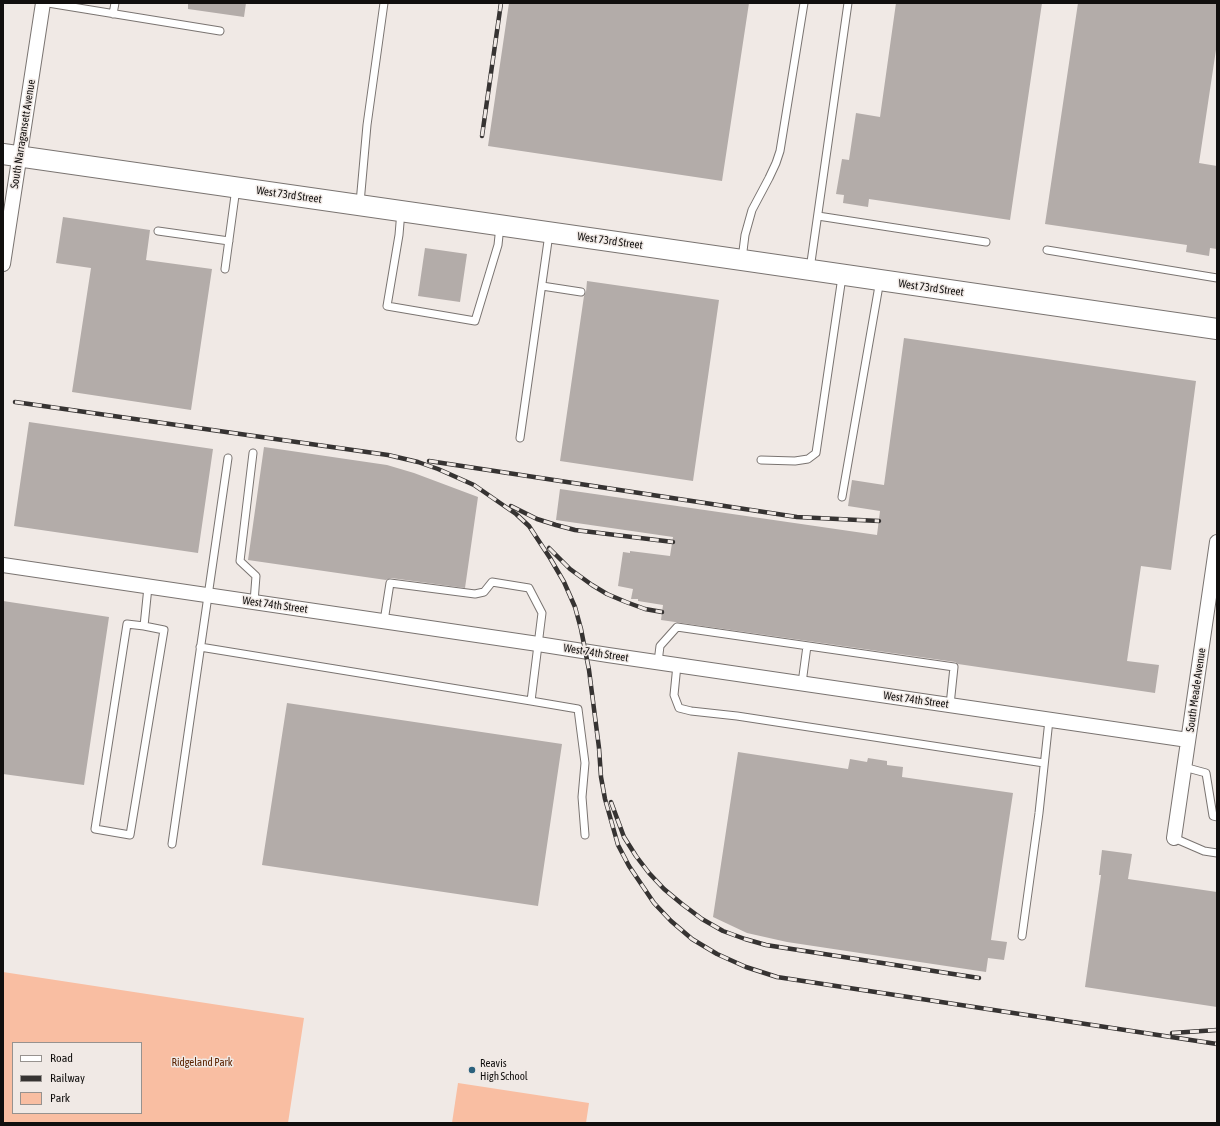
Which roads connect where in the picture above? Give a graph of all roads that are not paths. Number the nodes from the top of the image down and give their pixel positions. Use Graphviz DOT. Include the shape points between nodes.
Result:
graph roads {
  1 [pos="43,3"];
  2 [pos="48,3"];
  3 [pos="115,3"];
  4 [pos="384,3"];
  5 [pos="804,3"];
  6 [pos="848,3"];
  7 [pos="113,14"];
  8 [pos="220,31"];
  9 [pos="11,156"];
  10 [pos="236,188"];
  11 [pos="360,205"];
  12 [pos="400,211"];
  13 [pos="818,216"];
  14 [pos="500,225"];
  15 [pos="158,231"];
  16 [pos="550,232"];
  17 [pos="229,242"];
  18 [pos="986,242"];
  19 [pos="1047,250"];
  20 [pos="742,260"];
  21 [pos="3,264"];
  22 [pos="225,269"];
  23 [pos="810,270"];
  24 [pos="842,274"];
  25 [pos="1217,278"];
  26 [pos="880,280"];
  27 [pos="542,286"];
  28 [pos="581,292"];
  29 [pos="1217,329"];
  30 [pos="520,438"];
  31 [pos="253,453"];
  32 [pos="228,458"];
  33 [pos="761,460"];
  34 [pos="842,497"];
  35 [pos="1217,542"];
  36 [pos="3,566"];
  37 [pos="148,587"];
  38 [pos="208,595"];
  39 [pos="254,602"];
  40 [pos="384,621"];
  41 [pos="144,626"];
  42 [pos="538,644"];
  43 [pos="807,646"];
  44 [pos="200,647"];
  45 [pos="658,662"];
  46 [pos="677,665"];
  47 [pos="802,683"];
  48 [pos="531,701"];
  49 [pos="950,705"];
  50 [pos="1048,720"];
  51 [pos="1188,740"];
  52 [pos="1044,763"];
  53 [pos="1184,767"];
  54 [pos="1217,817"];
  55 [pos="585,835"];
  56 [pos="1174,838"];
  57 [pos="172,844"];
  58 [pos="1217,853"];
  59 [pos="1022,936"];
  1 -- 9 [label="street, South Narragansett Avenue"];
  2 -- 7 [label="lane"];
  3 -- 7 [label="lane"];
  4 -- 11 [label="lane" via="367,125"];
  5 -- 20 [label="lane" via="780,152 752,210"];
  6 -- 13 [label="lane"];
  7 -- 8 [label="lane"];
  9 -- 10 [label="street, West 73rd Street"];
  9 -- 21 [label="street, South Narragansett Avenue"];
  10 -- 11 [label="street, West 73rd Street"];
  10 -- 17 [label="lane"];
  11 -- 12 [label="street, West 73rd Street"];
  12 -- 14 [label="street, West 73rd Street"];
  12 -- 14 [label="lane" via="399,235 387,306 475,321 498,245"];
  13 -- 18 [label="lane"];
  13 -- 23 [label="lane"];
  14 -- 16 [label="street, West 73rd Street"];
  15 -- 17 [label="lane"];
  16 -- 20 [label="street, West 73rd Street"];
  16 -- 27 [label="lane"];
  17 -- 22 [label="lane"];
  19 -- 25 [label="lane"];
  20 -- 23 [label="street, West 73rd Street"];
  23 -- 24 [label="street, West 73rd Street"];
  24 -- 26 [label="street, West 73rd Street"];
  24 -- 33 [label="lane" via="816,453 808,459 795,461"];
  26 -- 29 [label="street, West 73rd Street"];
  26 -- 34 [label="lane"];
  27 -- 28 [label="lane"];
  27 -- 30 [label="lane"];
  31 -- 39 [label="lane" via="240,561 256,576"];
  32 -- 38 [label="lane"];
  35 -- 51 [label="street, South Meade Avenue"];
  36 -- 37 [label="street, West 74th Street"];
  37 -- 38 [label="street, West 74th Street"];
  37 -- 41 [label="lane"];
  38 -- 39 [label="street, West 74th Street"];
  38 -- 44 [label="lane"];
  39 -- 40 [label="street, West 74th Street"];
  40 -- 42 [label="street, West 74th Street"];
  40 -- 42 [label="lane" via="390,583 475,594 484,592 492,582 529,588 542,613"];
  41 -- 41 [label="lane" via="164,630 130,835 94,829 127,624"];
  42 -- 45 [label="street, West 74th Street"];
  42 -- 48 [label="lane"];
  43 -- 45 [label="lane" via="677,627 660,646"];
  43 -- 47 [label="lane"];
  43 -- 49 [label="lane" via="954,667"];
  44 -- 48 [label="lane"];
  44 -- 57 [label="lane"];
  45 -- 46 [label="street, West 74th Street"];
  46 -- 47 [label="street, West 74th Street"];
  46 -- 52 [label="lane" via="674,695 679,708"];
  47 -- 49 [label="street, West 74th Street"];
  48 -- 55 [label="lane" via="578,709 585,763 582,798"];
  49 -- 50 [label="street, West 74th Street"];
  50 -- 51 [label="street, West 74th Street"];
  50 -- 52 [label="lane"];
  51 -- 53 [label="street, South Meade Avenue"];
  52 -- 59 [label="lane"];
  53 -- 54 [label="lane" via="1206,773 1213,816"];
  53 -- 56 [label="street, South Meade Avenue"];
  56 -- 58 [label="lane" via="1204,851"];
}
